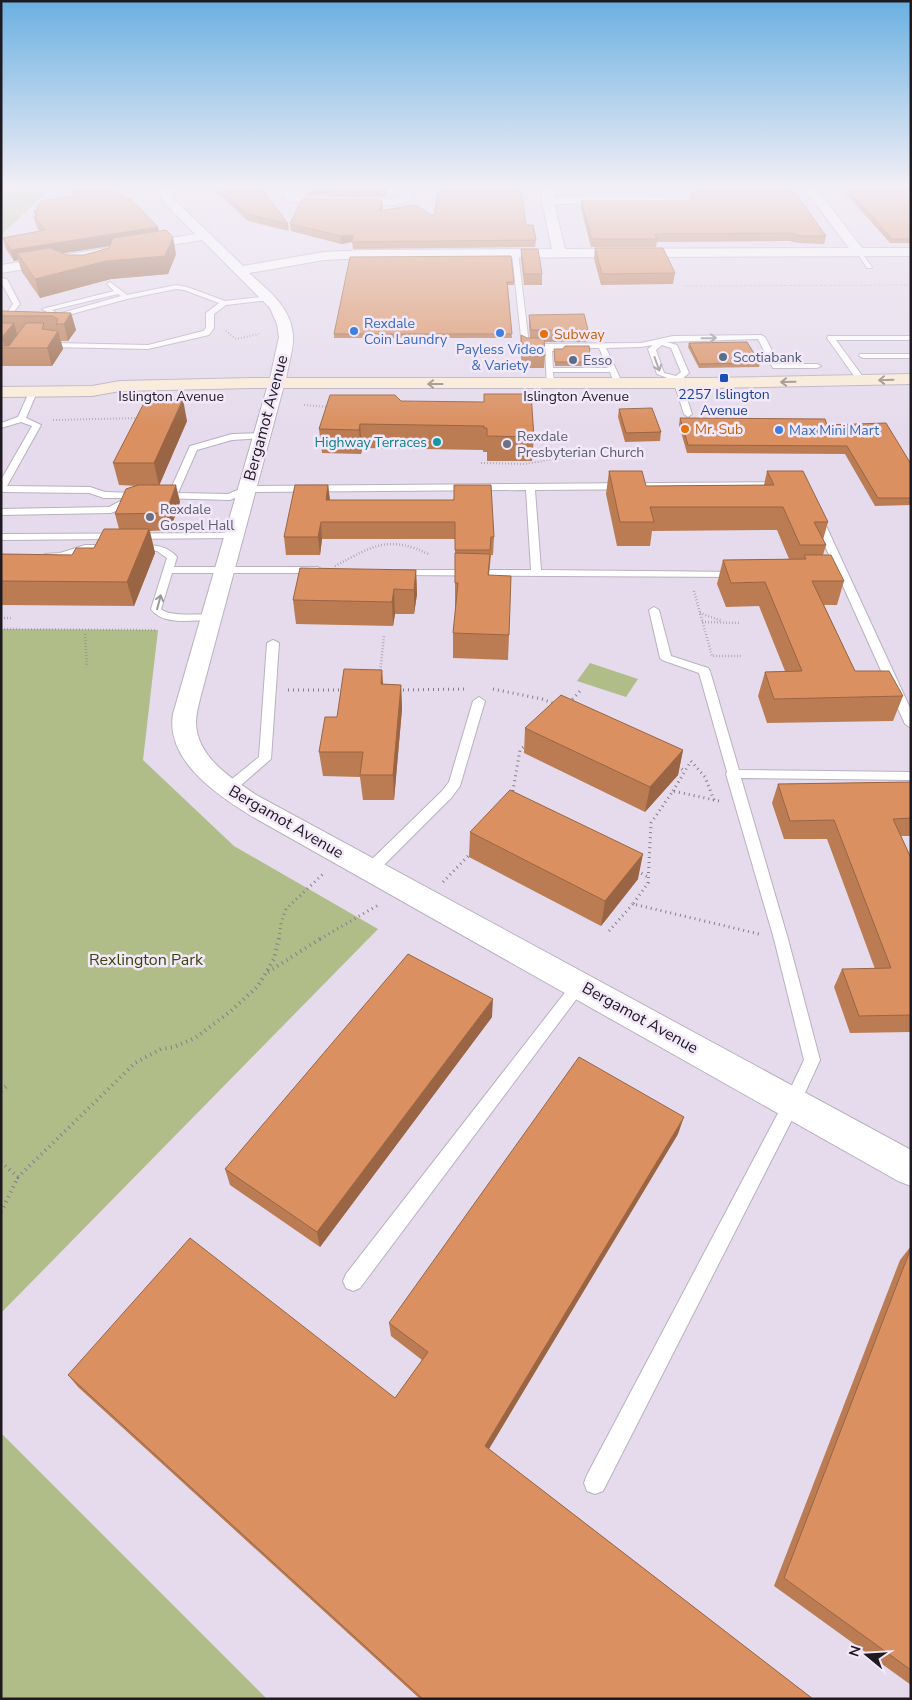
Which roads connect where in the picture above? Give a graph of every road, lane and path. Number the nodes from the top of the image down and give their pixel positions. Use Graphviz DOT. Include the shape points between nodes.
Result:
graph roads {
  1 [pos="31,266"];
  2 [pos="237,266"];
  3 [pos="263,266"];
  4 [pos="517,266"];
  5 [pos="1,269"];
  6 [pos="241,270"];
  7 [pos="1,280"];
  8 [pos="110,284"];
  9 [pos="911,285"];
  10 [pos="684,286"];
  11 [pos="118,292"];
  12 [pos="126,297"];
  13 [pos="268,297"];
  14 [pos="224,303"];
  15 [pos="1,326"];
  16 [pos="208,330"];
  17 [pos="259,334"];
  18 [pos="47,337"];
  19 [pos="911,338"];
  20 [pos="660,342"];
  21 [pos="603,348"];
  22 [pos="863,356"];
  23 [pos="911,356"];
  24 [pos="549,360"];
  25 [pos="558,360"];
  26 [pos="817,366"];
  27 [pos="550,377"];
  28 [pos="615,377"];
  29 [pos="911,379"];
  30 [pos="679,386"];
  31 [pos="864,388"];
  32 [pos="275,390"];
  33 [pos="1,392"];
  34 [pos="33,392"];
  35 [pos="304,405"];
  36 [pos="334,407"];
  37 [pos="688,414"];
  38 [pos="142,418"];
  39 [pos="23,420"];
  40 [pos="1,426"];
  41 [pos="261,436"];
  42 [pos="561,458"];
  43 [pos="481,463"];
  44 [pos="791,485"];
  45 [pos="530,487"];
  46 [pos="1,488"];
  47 [pos="238,493"];
  48 [pos="172,497"];
  49 [pos="813,509"];
  50 [pos="1,512"];
  51 [pos="234,536"];
  52 [pos="1,537"];
  53 [pos="41,556"];
  54 [pos="169,570"];
  55 [pos="224,570"];
  56 [pos="327,570"];
  57 [pos="384,572"];
  58 [pos="536,574"];
  59 [pos="689,574"];
  60 [pos="745,574"];
  61 [pos="827,574"];
  62 [pos="844,574"];
  63 [pos="654,610"];
  64 [pos="700,612"];
  65 [pos="172,617"];
  66 [pos="212,617"];
  67 [pos="1,618"];
  68 [pos="13,618"];
  69 [pos="702,622"];
  70 [pos="725,622"];
  71 [pos="740,622"];
  72 [pos="1,629"];
  73 [pos="85,634"];
  74 [pos="384,636"];
  75 [pos="273,643"];
  76 [pos="740,656"];
  77 [pos="87,667"];
  78 [pos="379,681"];
  79 [pos="270,690"];
  80 [pos="348,690"];
  81 [pos="397,690"];
  82 [pos="580,691"];
  83 [pos="480,693"];
  84 [pos="557,705"];
  85 [pos="564,708"];
  86 [pos="911,724"];
  87 [pos="532,739"];
  88 [pos="676,767"];
  89 [pos="686,771"];
  90 [pos="732,774"];
  91 [pos="911,776"];
  92 [pos="227,790"];
  93 [pos="673,792"];
  94 [pos="714,800"];
  95 [pos="511,802"];
  96 [pos="742,806"];
  97 [pos="478,845"];
  98 [pos="631,869"];
  99 [pos="370,870"];
  100 [pos="648,877"];
  101 [pos="306,890"];
  102 [pos="416,895"];
  103 [pos="633,904"];
  104 [pos="609,931"];
  105 [pos="781,939"];
  106 [pos="268,972"];
  107 [pos="580,985"];
  108 [pos="9,1084"];
  109 [pos="1,1091"];
  110 [pos="792,1102"];
  111 [pos="1,1162"];
  112 [pos="911,1169"];
  113 [pos="18,1177"];
  114 [pos="1,1212"];
  115 [pos="353,1281"];
  116 [pos="595,1483"];
  1 -- 5 [label="street"];
  2 -- 6 [label="street, Bergamot Avenue"];
  3 -- 6 [label="street"];
  4 -- 21 [label="lane" via="526,346"];
  6 -- 13 [label="street, Bergamot Avenue"];
  7 -- 15 [label="lane" via="5,280 17,304"];
  8 -- 11 [label="lane"];
  9 -- 10 [label="path"];
  11 -- 12 [label="lane"];
  11 -- 12 [label="lane" via="46,309 57,316"];
  12 -- 14 [label="lane" via="176,287"];
  13 -- 14 [label="lane"];
  13 -- 32 [label="street, Bergamot Avenue" via="276,306 286,337"];
  14 -- 16 [label="lane" via="210,314"];
  16 -- 17 [label="path" via="227,332 236,339"];
  16 -- 18 [label="lane" via="148,347 52,344 57,337"];
  19 -- 31 [label="lane" via="831,338"];
  20 -- 21 [label="lane"];
  20 -- 26 [label="lane, one-way" via="673,338 761,337 776,366"];
  20 -- 30 [label="lane" via="674,347 685,373"];
  20 -- 30 [label="lane, one-way" via="652,349 661,374"];
  21 -- 24 [label="lane" via="548,349"];
  21 -- 28 [label="lane" via="603,359"];
  22 -- 23 [label="lane"];
  24 -- 25 [label="lane"];
  24 -- 27 [label="lane"];
  27 -- 28 [label="main road, Islington Avenue"];
  27 -- 32 [label="main road, Islington Avenue, one-way"];
  28 -- 30 [label="main road, Islington Avenue"];
  29 -- 31 [label="main road, Islington Avenue, one-way"];
  30 -- 31 [label="main road, Islington Avenue"];
  30 -- 32 [label="main road, Islington Avenue"];
  30 -- 37 [label="lane"];
  32 -- 34 [label="main road, Islington Avenue" via="116,396 92,391"];
  32 -- 41 [label="street, Bergamot Avenue"];
  33 -- 34 [label="main road, Islington Avenue"];
  34 -- 39 [label="lane"];
  35 -- 36 [label="path"];
  38 -- 39 [label="path"];
  39 -- 40 [label="lane"];
  39 -- 46 [label="lane" via="37,425"];
  41 -- 47 [label="street, Bergamot Avenue"];
  41 -- 48 [label="lane" via="232,437 193,448"];
  42 -- 43 [label="path" via="525,464"];
  44 -- 45 [label="lane"];
  45 -- 47 [label="lane"];
  45 -- 58 [label="lane"];
  46 -- 48 [label="lane" via="90,490 104,495"];
  47 -- 48 [label="lane"];
  47 -- 50 [label="lane" via="219,500 130,500 111,510"];
  47 -- 51 [label="street, Bergamot Avenue"];
  49 -- 62 [label="lane"];
  51 -- 52 [label="lane"];
  51 -- 55 [label="street, Bergamot Avenue"];
  53 -- 54 [label="lane" via="61,556 86,548 157,548 167,551 172,557"];
  54 -- 55 [label="lane"];
  65 -- 54 [label="lane, one-way" via="160,614 156,609"];
  55 -- 56 [label="lane"];
  55 -- 66 [label="street, Bergamot Avenue"];
  57 -- 58 [label="lane"];
  58 -- 59 [label="lane"];
  59 -- 60 [label="lane"];
  59 -- 64 [label="path"];
  61 -- 62 [label="lane"];
  62 -- 86 [label="lane"];
  63 -- 90 [label="lane" via="666,658 704,672"];
  64 -- 69 [label="path"];
  64 -- 70 [label="path"];
  65 -- 66 [label="lane"];
  65 -- 72 [label="path" via="158,630"];
  66 -- 92 [label="street, Bergamot Avenue" via="189,695 184,724 196,759"];
  67 -- 68 [label="path"];
  69 -- 70 [label="path"];
  69 -- 76 [label="path" via="712,656"];
  70 -- 71 [label="path"];
  73 -- 77 [label="path"];
  74 -- 78 [label="path"];
  75 -- 79 [label="lane"];
  79 -- 80 [label="path"];
  79 -- 92 [label="lane" via="265,759"];
  81 -- 83 [label="path"];
  82 -- 85 [label="path"];
  83 -- 84 [label="path" via="495,689"];
  83 -- 99 [label="lane" via="455,783"];
  87 -- 95 [label="path" via="520,750"];
  88 -- 89 [label="path"];
  89 -- 93 [label="path"];
  89 -- 94 [label="path" via="691,761 705,777"];
  90 -- 91 [label="lane"];
  90 -- 96 [label="lane"];
  92 -- 99 [label="street, Bergamot Avenue"];
  93 -- 94 [label="path"];
  93 -- 100 [label="path" via="651,822"];
  94 -- 96 [label="path"];
  96 -- 105 [label="lane"];
  97 -- 102 [label="path"];
  98 -- 100 [label="path"];
  99 -- 102 [label="street, Bergamot Avenue"];
  100 -- 103 [label="path" via="648,883"];
  101 -- 106 [label="path" via="283,914 278,947"];
  102 -- 106 [label="path" via="352,919"];
  102 -- 107 [label="street, Bergamot Avenue"];
  103 -- 104 [label="path"];
  103 -- 105 [label="path"];
  105 -- 110 [label="lane" via="812,1060"];
  106 -- 113 [label="path" via="258,986 205,1031 135,1063"];
  107 -- 110 [label="street, Bergamot Avenue"];
  107 -- 115 [label="lane"];
  108 -- 109 [label="path"];
  110 -- 112 [label="street, Bergamot Avenue"];
  110 -- 116 [label="lane"];
  111 -- 113 [label="path"];
  113 -- 114 [label="path"];
}
